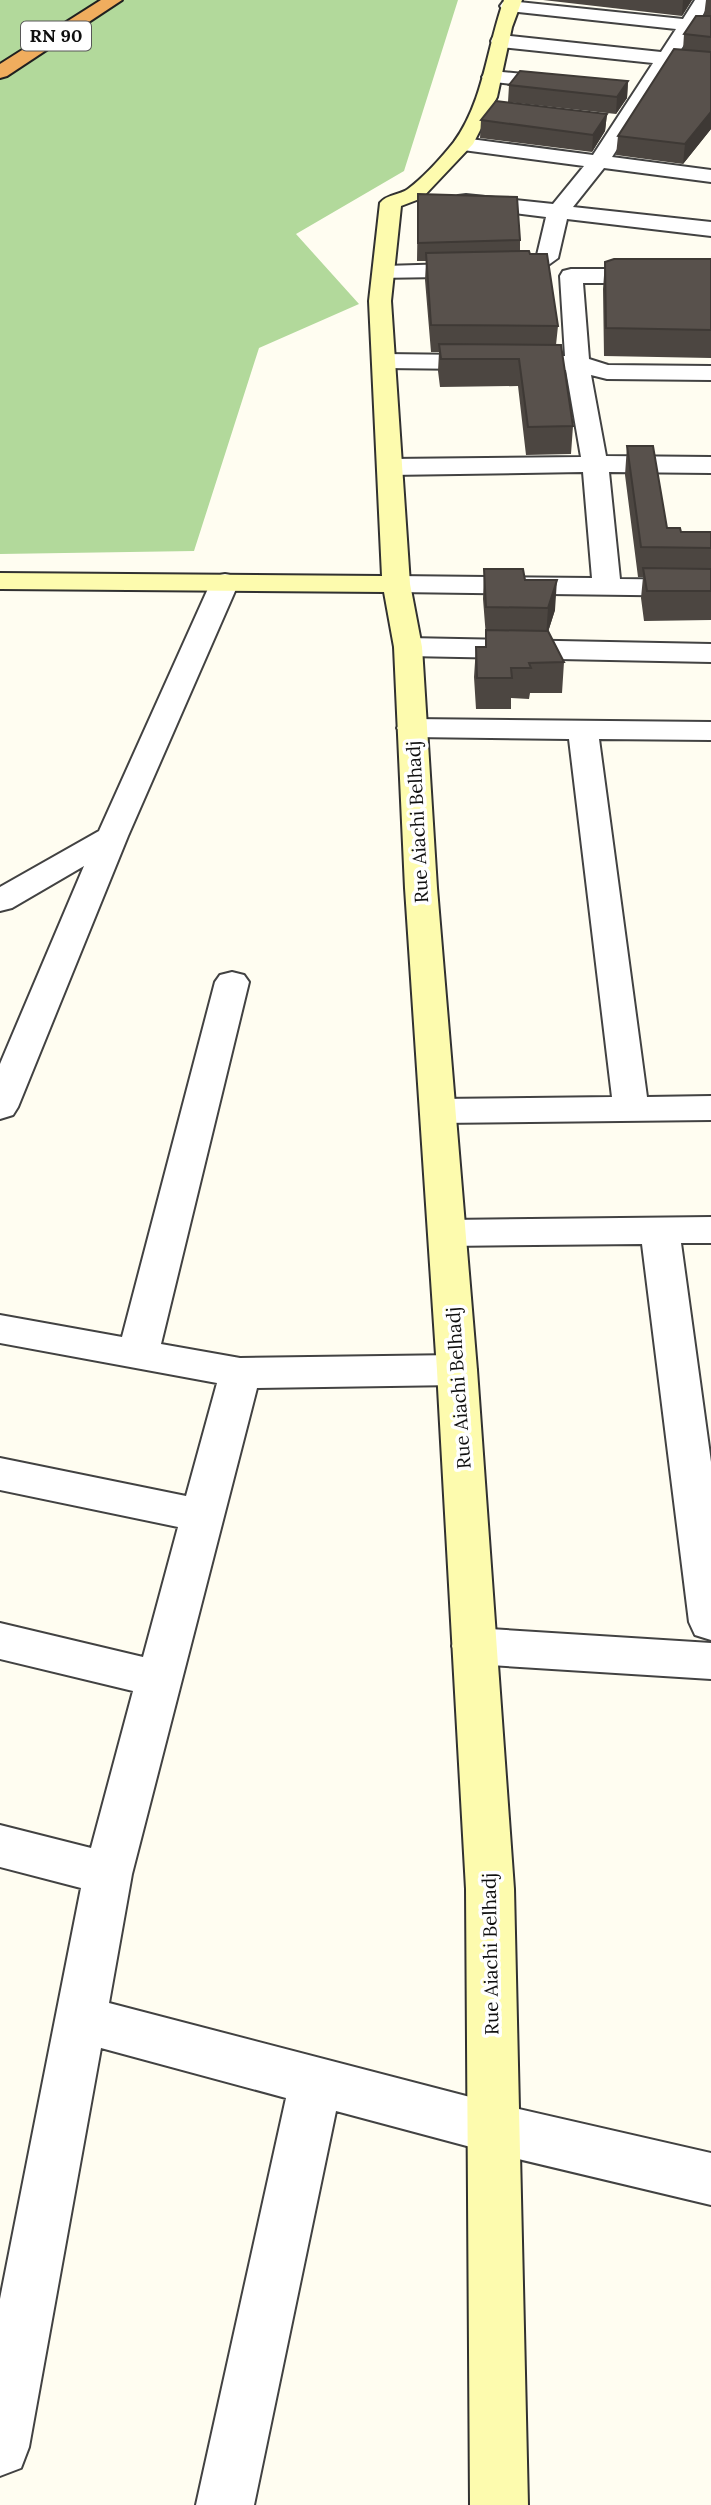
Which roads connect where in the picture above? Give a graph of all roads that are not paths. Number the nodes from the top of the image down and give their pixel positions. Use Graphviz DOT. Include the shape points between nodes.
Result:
graph roads {
  1 [pos="79,0"];
  2 [pos="113,0"];
  3 [pos="611,0"];
  4 [pos="704,0"];
  5 [pos="599,15"];
  6 [pos="688,24"];
  7 [pos="711,27"];
  8 [pos="23,36"];
  9 [pos="500,57"];
  10 [pos="666,58"];
  11 [pos="711,63"];
  12 [pos="0,72"];
  13 [pos="589,86"];
  14 [pos="616,89"];
  15 [pos="644,91"];
  16 [pos="597,121"];
  17 [pos="623,124"];
  18 [pos="463,144"];
  19 [pos="598,162"];
  20 [pos="711,176"];
  21 [pos="415,194"];
  22 [pos="558,212"];
  23 [pos="711,229"];
  24 [pos="384,273"];
  25 [pos="711,276"];
  26 [pos="384,362"];
  27 [pos="577,363"];
  28 [pos="711,373"];
  29 [pos="595,464"];
  30 [pos="711,465"];
  31 [pos="390,467"];
  32 [pos="0,581"];
  33 [pos="225,582"];
  34 [pos="396,584"];
  35 [pos="607,586"];
  36 [pos="711,588"];
  37 [pos="408,653"];
  38 [pos="711,653"];
  39 [pos="711,666"];
  40 [pos="412,728"];
  41 [pos="583,730"];
  42 [pos="711,731"];
  43 [pos="112,836"];
  44 [pos="0,901"];
  45 [pos="232,982"];
  46 [pos="0,1107"];
  47 [pos="711,1108"];
  48 [pos="631,1109"];
  49 [pos="438,1111"];
  50 [pos="711,1230"];
  51 [pos="660,1232"];
  52 [pos="447,1233"];
  53 [pos="0,1329"];
  54 [pos="138,1354"];
  55 [pos="457,1370"];
  56 [pos="240,1373"];
  57 [pos="0,1474"];
  58 [pos="202,1516"];
  59 [pos="711,1622"];
  60 [pos="0,1641"];
  61 [pos="474,1646"];
  62 [pos="711,1661"];
  63 [pos="159,1679"];
  64 [pos="0,1846"];
  65 [pos="108,1874"];
  66 [pos="80,2019"];
  67 [pos="316,2080"];
  68 [pos="493,2128"];
  69 [pos="711,2179"];
  70 [pos="0,2447"];
  71 [pos="225,2505"];
  72 [pos="499,2505"];
  1 -- 8 [label="highway, RN 90"];
  2 -- 12 [label="highway, RN 90"];
  3 -- 5 [label="street"];
  4 -- 6 [label="street"];
  5 -- 6 [label="street"];
  5 -- 9 [label="street"];
  6 -- 7 [label="street"];
  6 -- 10 [label="street"];
  9 -- 10 [label="street"];
  9 -- 13 [label="street"];
  9 -- 18 [label="street, Rue Aiachi Belhadj"];
  10 -- 11 [label="street"];
  10 -- 15 [label="street"];
  14 -- 15 [label="street"];
  15 -- 17 [label="street"];
  16 -- 17 [label="street"];
  17 -- 19 [label="street"];
  18 -- 19 [label="street"];
  18 -- 21 [label="street, Rue Aiachi Belhadj"];
  19 -- 20 [label="street"];
  19 -- 22 [label="street"];
  21 -- 22 [label="street"];
  21 -- 24 [label="street, Rue Aiachi Belhadj" via="391,203"];
  22 -- 23 [label="street"];
  22 -- 24 [label="street" via="547,258 532,266"];
  24 -- 26 [label="street, Rue Aiachi Belhadj" via="380,301"];
  25 -- 27 [label="street" via="571,276"];
  26 -- 27 [label="street"];
  26 -- 31 [label="street, Rue Aiachi Belhadj"];
  27 -- 28 [label="street" via="607,372"];
  27 -- 29 [label="street"];
  29 -- 30 [label="street"];
  29 -- 31 [label="street"];
  29 -- 35 [label="street"];
  31 -- 34 [label="street, Rue Aiachi Belhadj"];
  32 -- 33 [label="street"];
  33 -- 34 [label="street"];
  33 -- 43 [label="street"];
  34 -- 35 [label="street"];
  34 -- 37 [label="street, Rue Aiachi Belhadj"];
  35 -- 36 [label="street"];
  37 -- 38 [label="street"];
  37 -- 39 [label="street"];
  37 -- 40 [label="street, Rue Aiachi Belhadj"];
  40 -- 41 [label="street"];
  40 -- 49 [label="street, Rue Aiachi Belhadj"];
  41 -- 42 [label="street"];
  41 -- 48 [label="street"];
  43 -- 44 [label="street"];
  43 -- 46 [label="street"];
  45 -- 54 [label="street"];
  47 -- 48 [label="street"];
  48 -- 49 [label="street"];
  49 -- 52 [label="street, Rue Aiachi Belhadj"];
  50 -- 51 [label="street"];
  51 -- 52 [label="street"];
  51 -- 59 [label="street"];
  52 -- 55 [label="street, Rue Aiachi Belhadj"];
  53 -- 54 [label="street"];
  54 -- 56 [label="street"];
  55 -- 56 [label="street"];
  55 -- 61 [label="street, Rue Aiachi Belhadj"];
  56 -- 58 [label="street"];
  57 -- 58 [label="street"];
  58 -- 63 [label="street"];
  60 -- 63 [label="street"];
  61 -- 62 [label="street"];
  61 -- 68 [label="street, Rue Aiachi Belhadj" via="490,1889"];
  63 -- 65 [label="street"];
  64 -- 65 [label="street"];
  65 -- 66 [label="street"];
  66 -- 67 [label="street"];
  66 -- 70 [label="street"];
  67 -- 68 [label="street"];
  67 -- 71 [label="street"];
  68 -- 69 [label="street"];
  68 -- 72 [label="street, Rue Aiachi Belhadj"];
}
